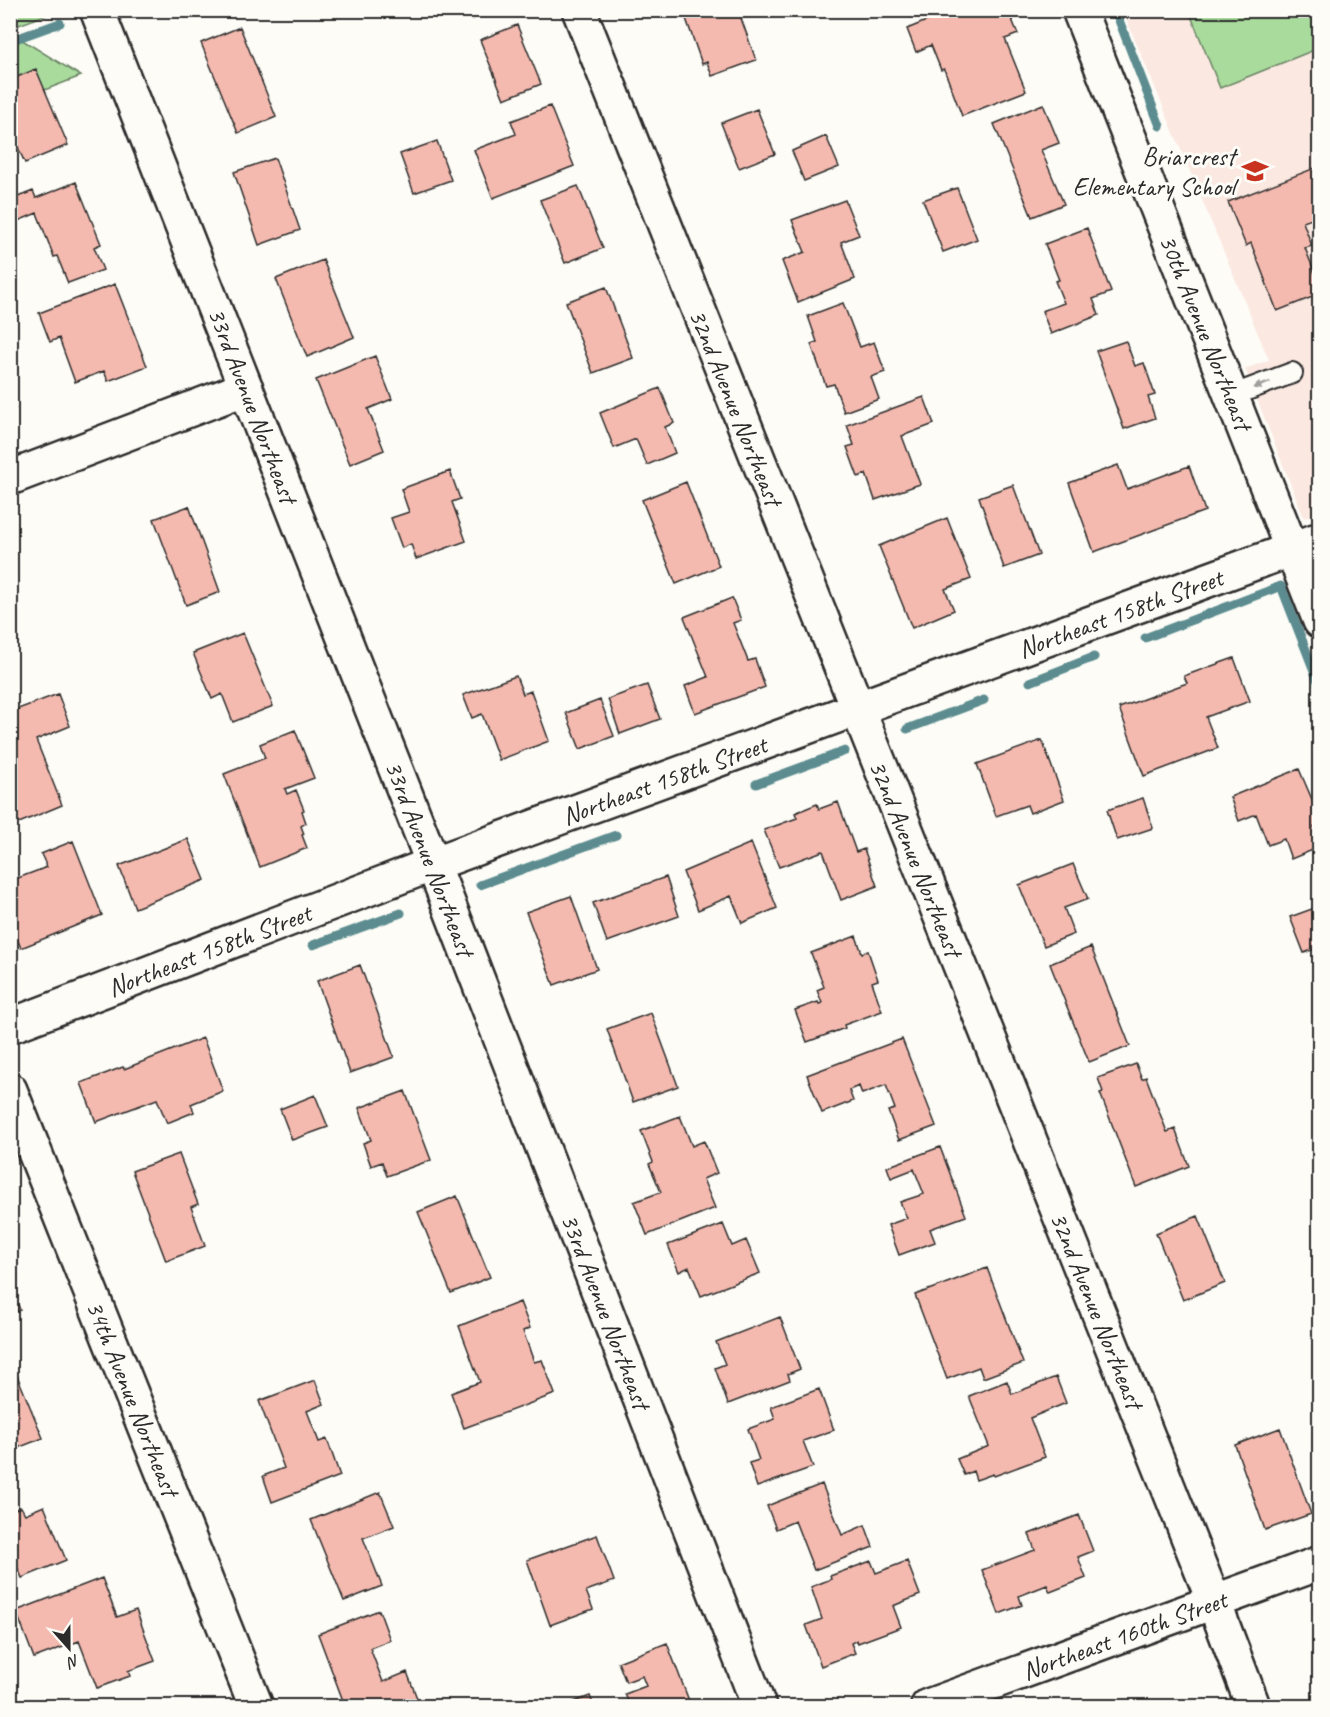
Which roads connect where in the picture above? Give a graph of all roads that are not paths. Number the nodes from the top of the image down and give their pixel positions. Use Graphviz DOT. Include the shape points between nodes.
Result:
graph roads {
  1 [pos="97,10"];
  2 [pos="579,10"];
  3 [pos="1079,10"];
  4 [pos="1292,373"];
  5 [pos="246,388"];
  6 [pos="1231,396"];
  7 [pos="10,478"];
  8 [pos="1306,545"];
  9 [pos="1320,621"];
  10 [pos="857,710"];
  11 [pos="433,864"];
  12 [pos="10,1026"];
  13 [pos="10,1090"];
  14 [pos="1320,1563"];
  15 [pos="1214,1602"];
  16 [pos="256,1707"];
  17 [pos="759,1707"];
  18 [pos="928,1707"];
  19 [pos="1253,1707"];
  1 -- 5 [label="street, 33rd Avenue Northeast"];
  2 -- 10 [label="street, 32nd Avenue Northeast"];
  3 -- 6 [label="street, 30th Avenue Northeast"];
  4 -- 6 [label="lane, one-way"];
  5 -- 7 [label="street"];
  5 -- 11 [label="street, 33rd Avenue Northeast"];
  6 -- 8 [label="street, 30th Avenue Northeast"];
  8 -- 9 [label="street, 30th Avenue Northeast"];
  8 -- 10 [label="street, Northeast 158th Street"];
  10 -- 11 [label="street, Northeast 158th Street"];
  10 -- 15 [label="street, 32nd Avenue Northeast"];
  11 -- 12 [label="street, Northeast 158th Street"];
  11 -- 17 [label="street, 33rd Avenue Northeast"];
  13 -- 16 [label="street, 34th Avenue Northeast"];
  14 -- 15 [label="street, Northeast 160th Street"];
  15 -- 18 [label="street, Northeast 160th Street"];
  15 -- 19 [label="street, 32nd Avenue Northeast"];
}
